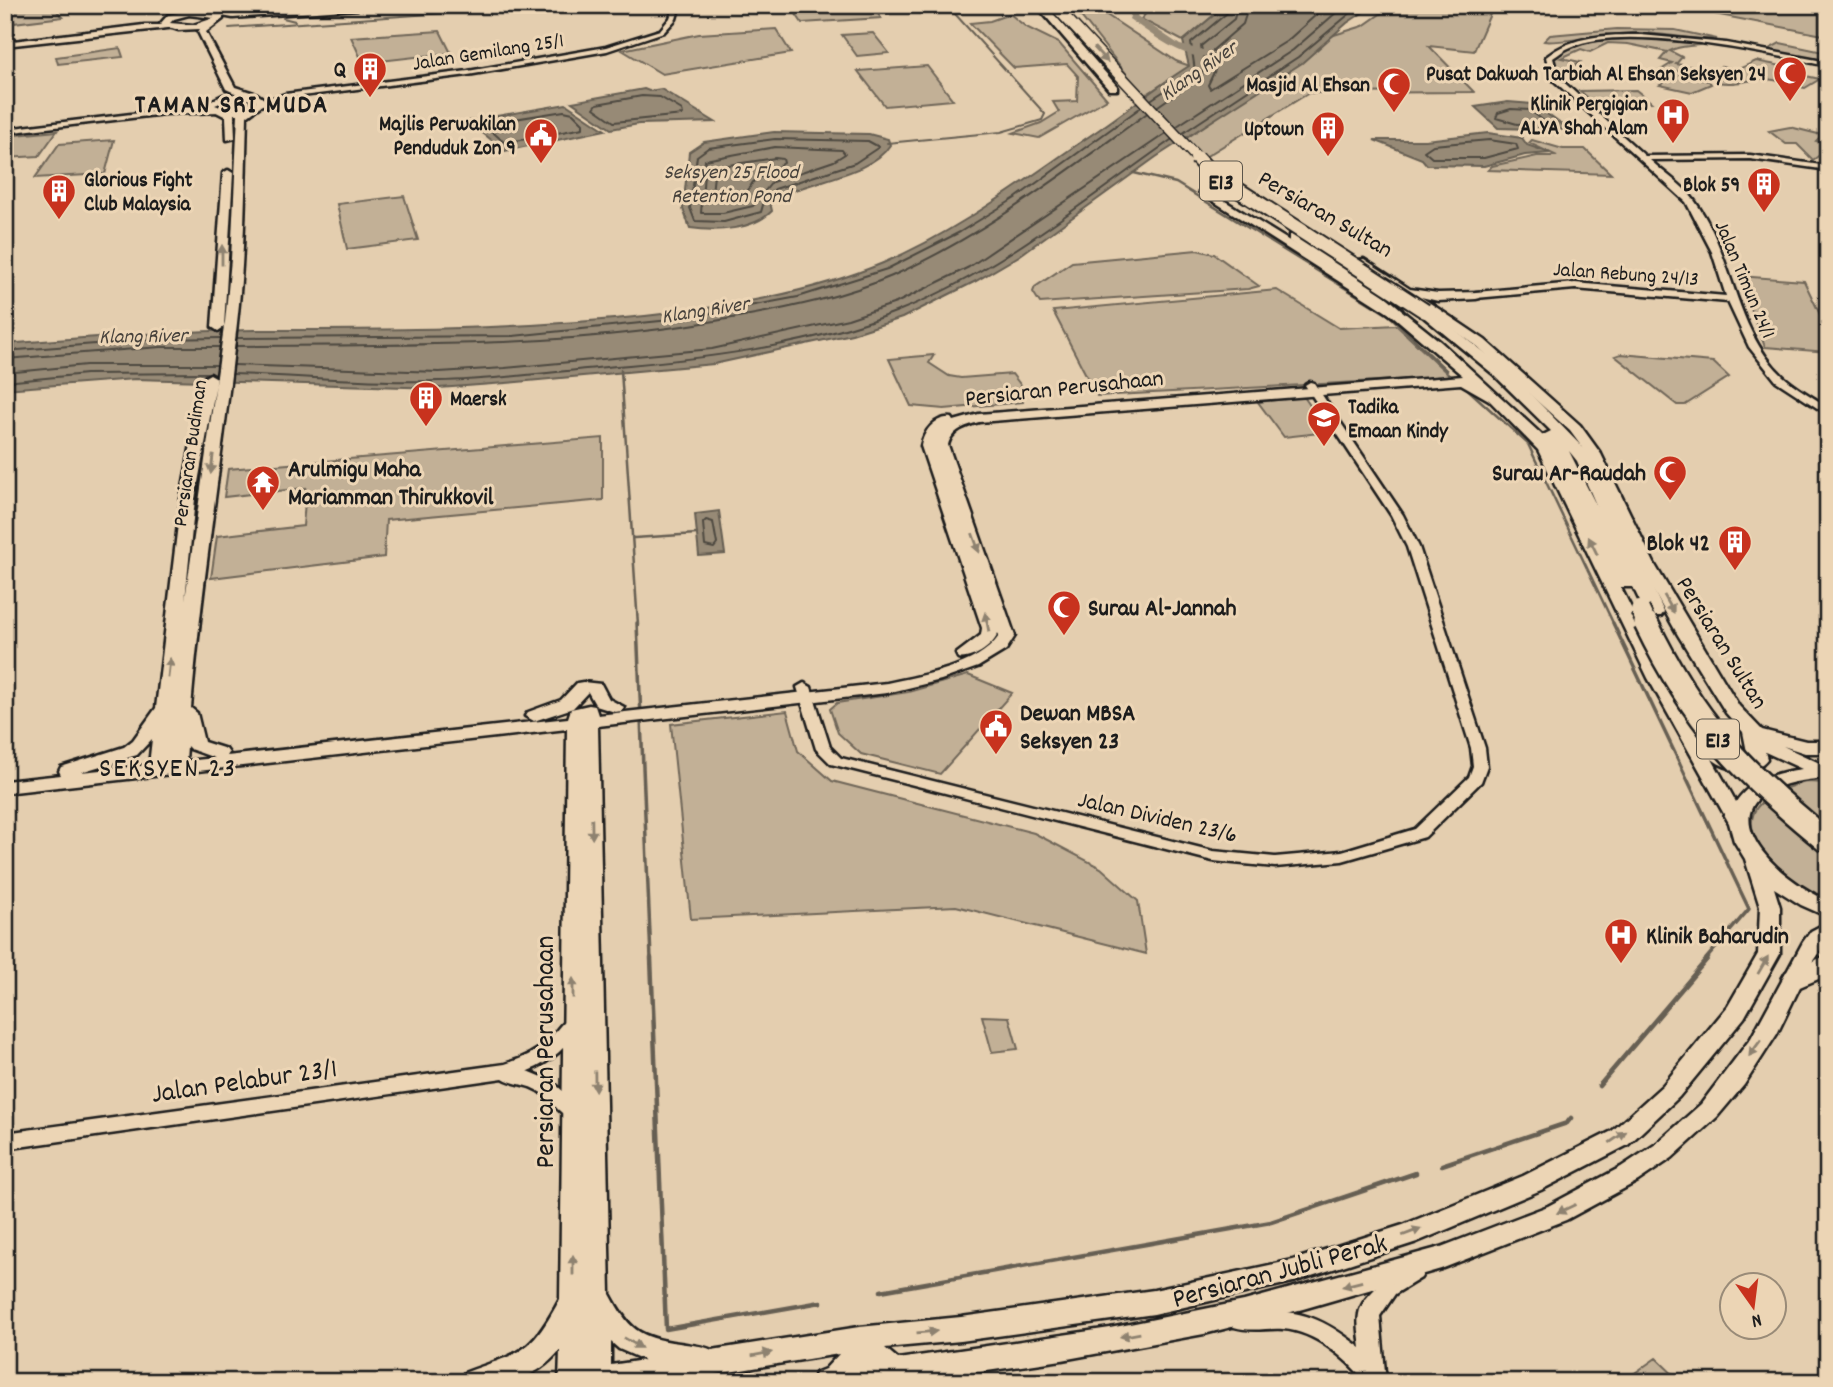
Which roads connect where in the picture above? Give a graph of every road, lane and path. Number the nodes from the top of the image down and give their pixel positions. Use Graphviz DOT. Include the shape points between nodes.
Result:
graph roads {
  1 [pos="173,5"];
  2 [pos="181,5"];
  3 [pos="677,5"];
  4 [pos="1041,5"];
  5 [pos="1054,5"];
  6 [pos="351,8"];
  7 [pos="204,12"];
  8 [pos="171,17"];
  9 [pos="212,20"];
  10 [pos="178,27"];
  11 [pos="5,42"];
  12 [pos="1828,64"];
  13 [pos="254,101"];
  14 [pos="216,106"];
  15 [pos="5,131"];
  16 [pos="1645,158"];
  17 [pos="1828,168"];
  18 [pos="1294,237"];
  19 [pos="1391,280"];
  20 [pos="1476,295"];
  21 [pos="1732,299"];
  22 [pos="1411,313"];
  23 [pos="225,322"];
  24 [pos="1462,329"];
  25 [pos="1461,367"];
  26 [pos="1499,371"];
  27 [pos="1312,388"];
  28 [pos="1497,400"];
  29 [pos="1828,412"];
  30 [pos="1594,454"];
  31 [pos="1647,611"];
  32 [pos="806,692"];
  33 [pos="175,699"];
  34 [pos="1732,709"];
  35 [pos="625,712"];
  36 [pos="534,716"];
  37 [pos="583,716"];
  38 [pos="1749,730"];
  39 [pos="1691,735"];
  40 [pos="455,737"];
  41 [pos="1828,747"];
  42 [pos="220,753"];
  43 [pos="582,761"];
  44 [pos="168,764"];
  45 [pos="68,771"];
  46 [pos="1826,774"];
  47 [pos="5,777"];
  48 [pos="5,788"];
  49 [pos="1738,824"];
  50 [pos="1828,828"];
  51 [pos="1828,842"];
  52 [pos="1755,859"];
  53 [pos="1828,910"];
  54 [pos="1828,929"];
  55 [pos="1828,964"];
  56 [pos="1794,979"];
  57 [pos="573,1023"];
  58 [pos="491,1074"];
  59 [pos="573,1112"];
  60 [pos="5,1142"];
  61 [pos="1427,1263"];
  62 [pos="585,1293"];
  63 [pos="1205,1322"];
  64 [pos="859,1339"];
  65 [pos="728,1361"];
  66 [pos="893,1371"];
  67 [pos="1377,1378"];
  68 [pos="588,1381"];
  69 [pos="829,1381"];
  70 [pos="474,1382"];
  1 -- 8 [label="main road" via="179,11"];
  2 -- 7 [label="main road"];
  3 -- 13 [label="street, Jalan Gemilang 25/1" via="673,19 662,31 607,49"];
  4 -- 18 [label="highway, E13" via="1178,158 1218,191"];
  5 -- 22 [label="highway, E13, one-way, bridge" via="1209,171"];
  6 -- 9 [label="street"];
  7 -- 8 [label="main road"];
  7 -- 9 [label="main road"];
  8 -- 10 [label="main road" via="164,23"];
  8 -- 11 [label="street"];
  9 -- 10 [label="main road"];
  9 -- 13 [label="main road" via="202,32 231,89"];
  10 -- 11 [label="street"];
  10 -- 14 [label="main road, Persiaran Budiman" via="190,29 221,92"];
  12 -- 16 [label="street, Jalan Timun 24/1" via="1672,37 1588,41 1556,50 1549,57 1555,78"];
  13 -- 14 [label="main road"];
  13 -- 14 [label="main road"];
  13 -- 23 [label="main road, Persiaran Budiman" via="242,115 237,259"];
  14 -- 15 [label="street"];
  23 -- 14 [label="main road, Persiaran Budiman, one-way" via="222,232 232,116"];
  16 -- 17 [label="street" via="1750,157"];
  16 -- 21 [label="street, Jalan Timun 24/1" via="1701,216"];
  18 -- 22 [label="highway, E13"];
  18 -- 22 [label="highway"];
  19 -- 20 [label="main road" via="1427,296"];
  19 -- 22 [label="main road, Persiaran Sultan" via="1234,188 1204,192"];
  19 -- 24 [label="main road, Persiaran Sultan"];
  20 -- 21 [label="street, Jalan Rebung 24/13" via="1575,286"];
  20 -- 24 [label="main road" via="1445,311"];
  21 -- 29 [label="street, Jalan Timun 24/1" via="1760,357 1780,379"];
  22 -- 25 [label="main road, Persiaran Sultan"];
  22 -- 26 [label="highway, E13"];
  22 -- 31 [label="highway, E13" via="1542,428 1559,449"];
  23 -- 33 [label="main road, Persiaran Budiman" via="188,499"];
  24 -- 30 [label="main road, Persiaran Sultan" via="1575,428"];
  25 -- 27 [label="main road, Persiaran Perusahaan" via="1457,373 1445,375"];
  25 -- 28 [label="main road, Persiaran Sultan"];
  26 -- 30 [label="highway"];
  26 -- 31 [label="highway, E13" via="1585,460"];
  27 -- 28 [label="main road, Persiaran Perusahaan" via="1462,380"];
  27 -- 32 [label="main road, Persiaran Perusahaan" via="979,418 955,425 941,445 1005,626 1005,642 948,674 887,688"];
  27 -- 32 [label="street, Jalan Dividen 23/6" via="1397,515 1413,547 1478,748 1476,779 1420,832 1342,856 1275,862 1213,856 836,761 823,749"];
  39 -- 28 [label="main road, Persiaran Sultan, one-way" via="1657,678 1545,449"];
  30 -- 34 [label="main road, Persiaran Sultan, one-way" via="1647,565"];
  31 -- 50 [label="highway, E13" via="1712,713 1758,766"];
  31 -- 51 [label="highway, E13, bridge" via="1678,686 1696,714 1745,769"];
  32 -- 35 [label="main road, Persiaran Perusahaan"];
  33 -- 42 [label="main road" via="196,745"];
  33 -- 44 [label="main road, Persiaran Budiman"];
  33 -- 45 [label="main road" via="136,749"];
  34 -- 38 [label="main road, Persiaran Sultan"];
  34 -- 41 [label="main road" via="1761,733 1782,743"];
  35 -- 36 [label="main road" via="602,702 589,688 567,704"];
  35 -- 37 [label="main road, Persiaran Perusahaan"];
  35 -- 43 [label="main road" via="602,727"];
  36 -- 37 [label="main road, Persiaran Perusahaan"];
  36 -- 42 [label="main road, Persiaran Perusahaan"];
  37 -- 40 [label="main road, Persiaran Perusahaan"];
  37 -- 43 [label="main road, Persiaran Perusahaan"];
  38 -- 39 [label="main road" via="1758,759 1749,765 1726,761"];
  38 -- 46 [label="main road, Persiaran Sultan" via="1780,754"];
  39 -- 49 [label="main road, Persiaran Sultan"];
  40 -- 43 [label="main road" via="553,734"];
  40 -- 44 [label="main road, Persiaran Perusahaan"];
  42 -- 44 [label="main road, Persiaran Perusahaan"];
  57 -- 43 [label="main road, Persiaran Perusahaan, one-way"];
  43 -- 62 [label="main road, Persiaran Perusahaan, one-way"];
  44 -- 45 [label="main road, Persiaran Perusahaan"];
  44 -- 48 [label="main road, Persiaran Perusahaan"];
  45 -- 47 [label="main road, Persiaran Perusahaan"];
  46 -- 49 [label="main road" via="1795,774 1761,785 1741,805"];
  49 -- 52 [label="main road, Persiaran Sultan"];
  52 -- 53 [label="main road" via="1787,888"];
  64 -- 52 [label="main road, Persiaran Jubli Perak, one-way" via="1154,1302 1293,1271 1408,1234 1532,1183 1609,1144 1671,1091 1736,1012 1769,954 1770,907"];
  54 -- 56 [label="main road, Persiaran Jubli Perak" via="1808,951"];
  55 -- 56 [label="highway"];
  56 -- 61 [label="main road, Persiaran Jubli Perak, one-way" via="1768,1030 1709,1112 1668,1148 1595,1195"];
  57 -- 58 [label="street, Jalan Pelabur 23/1" via="544,1058"];
  57 -- 59 [label="main road, Persiaran Perusahaan"];
  58 -- 59 [label="street, Jalan Pelabur 23/1" via="537,1079"];
  58 -- 60 [label="street, Jalan Pelabur 23/1"];
  62 -- 59 [label="main road, Persiaran Perusahaan, one-way"];
  61 -- 63 [label="main road, Persiaran Jubli Perak, one-way"];
  61 -- 67 [label="street" via="1388,1288 1369,1314"];
  62 -- 65 [label="main road, one-way" via="619,1335 638,1348"];
  62 -- 68 [label="main road, Persiaran Perusahaan"];
  62 -- 70 [label="main road" via="541,1352 520,1369"];
  63 -- 66 [label="main road, Persiaran Jubli Perak, one-way"];
  63 -- 67 [label="street" via="1296,1321 1329,1336"];
  65 -- 64 [label="main road, Persiaran Jubli Perak, one-way"];
  64 -- 66 [label="main road"];
  64 -- 69 [label="main road" via="849,1363"];
  65 -- 68 [label="main road, Persiaran Jubli Perak"];
  66 -- 69 [label="main road, Persiaran Jubli Perak"];
}
